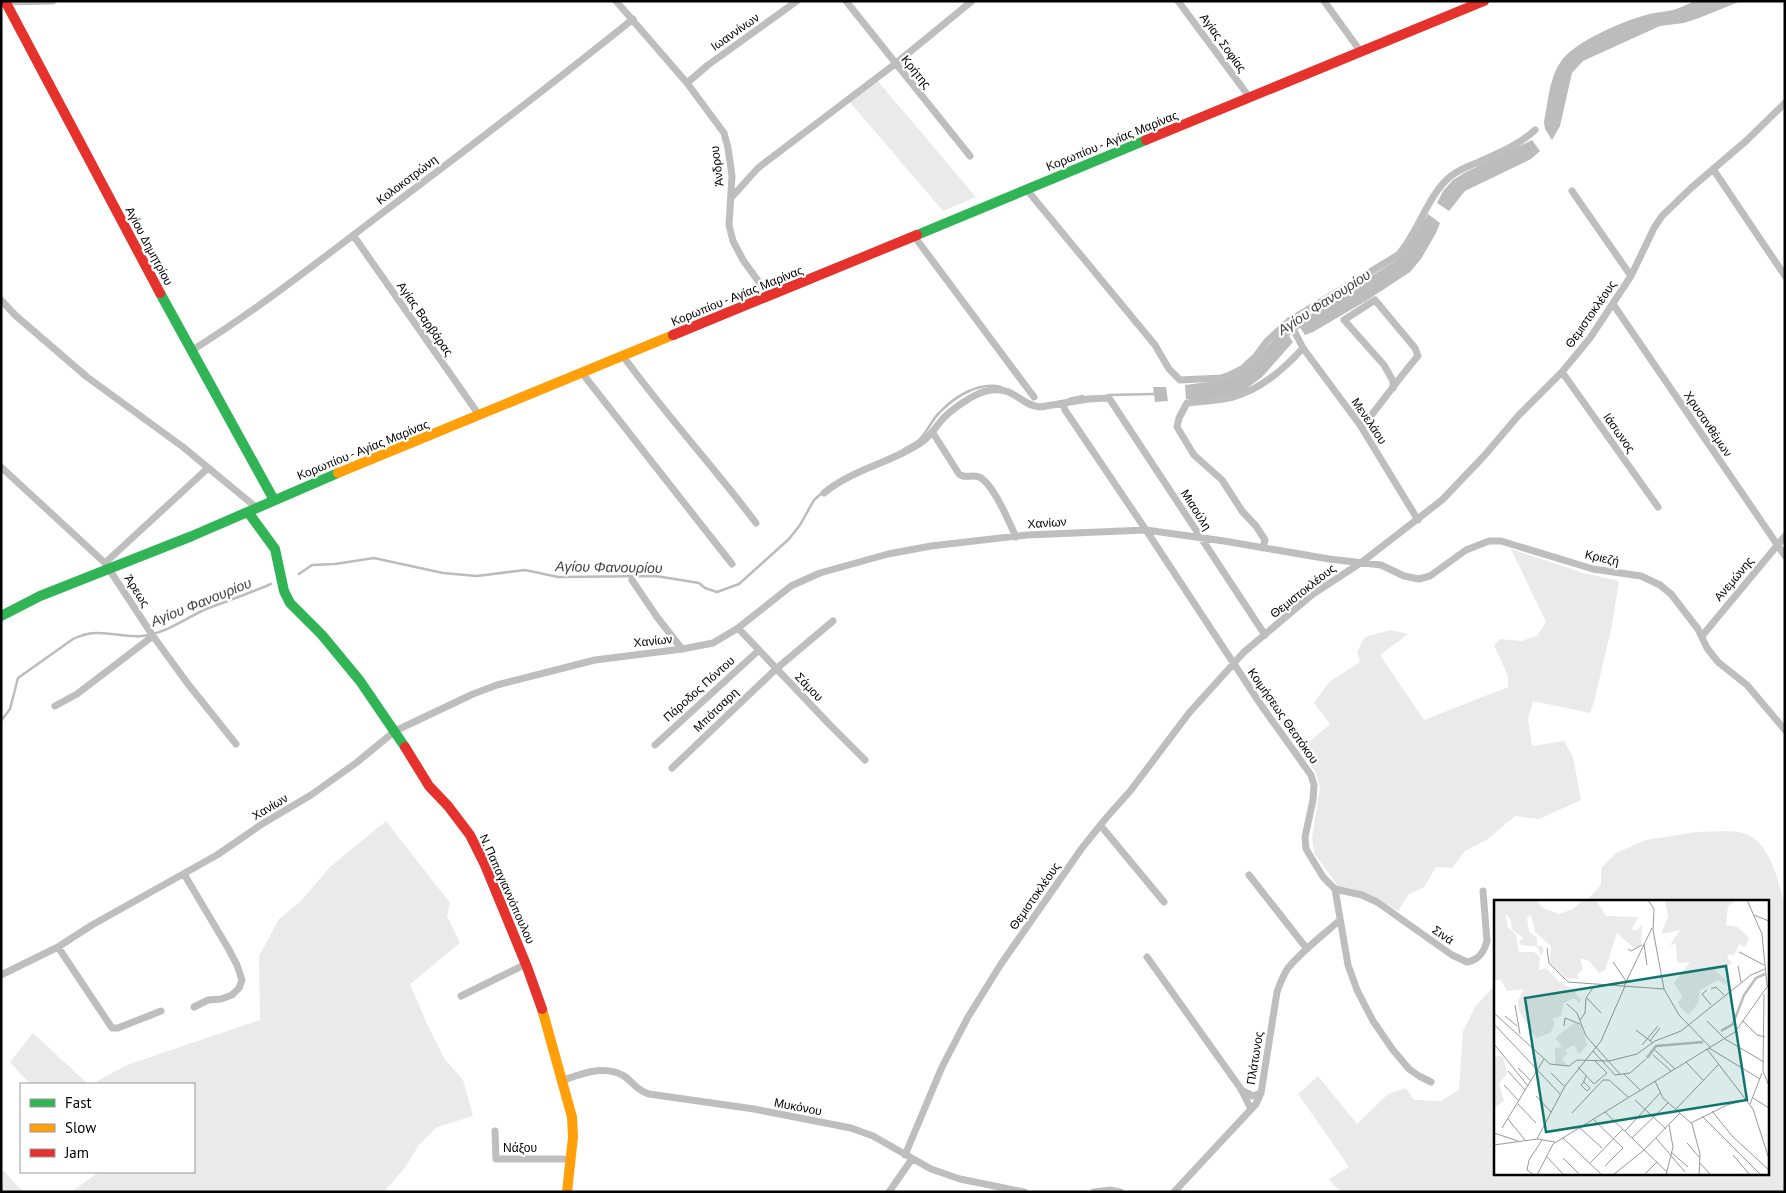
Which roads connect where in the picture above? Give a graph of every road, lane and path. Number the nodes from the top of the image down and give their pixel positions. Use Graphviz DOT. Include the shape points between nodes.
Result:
graph roads {
  1 [pos="53,1"];
  2 [pos="616,1"];
  3 [pos="797,1"];
  4 [pos="846,1"];
  5 [pos="972,1"];
  6 [pos="1178,1"];
  7 [pos="1324,1"];
  8 [pos="1484,1"];
  9 [pos="5,2"];
  10 [pos="633,20"];
  11 [pos="1361,52"];
  12 [pos="894,64"];
  13 [pos="687,82"];
  14 [pos="1250,98"];
  15 [pos="1785,103"];
  16 [pos="1535,130"];
  17 [pos="970,156"];
  18 [pos="1713,170"];
  19 [pos="1027,190"];
  20 [pos="1572,190"];
  21 [pos="731,198"];
  22 [pos="353,235"];
  23 [pos="914,236"];
  24 [pos="1631,276"];
  25 [pos="1785,276"];
  26 [pos="769,296"];
  27 [pos="1,300"];
  28 [pos="1613,304"];
  29 [pos="1291,323"];
  30 [pos="1303,348"];
  31 [pos="191,351"];
  32 [pos="623,356"];
  33 [pos="1562,372"];
  34 [pos="582,373"];
  35 [pos="1393,388"];
  36 [pos="1034,396"];
  37 [pos="1063,404"];
  38 [pos="479,415"];
  39 [pos="1362,427"];
  40 [pos="933,433"];
  41 [pos="1,467"];
  42 [pos="208,468"];
  43 [pos="824,493"];
  44 [pos="274,500"];
  45 [pos="1658,507"];
  46 [pos="252,510"];
  47 [pos="1418,520"];
  48 [pos="756,523"];
  49 [pos="1146,530"];
  50 [pos="1785,536"];
  51 [pos="1016,537"];
  52 [pos="1200,538"];
  53 [pos="1777,545"];
  54 [pos="1263,548"];
  55 [pos="1785,556"];
  56 [pos="1362,562"];
  57 [pos="732,564"];
  58 [pos="108,566"];
  59 [pos="632,580"];
  60 [pos="1,616"];
  61 [pos="833,621"];
  62 [pos="738,628"];
  63 [pos="152,635"];
  64 [pos="1265,635"];
  65 [pos="1702,636"];
  66 [pos="682,649"];
  67 [pos="758,651"];
  68 [pos="1234,664"];
  69 [pos="776,669"];
  70 [pos="55,706"];
  71 [pos="395,730"];
  72 [pos="1785,730"];
  73 [pos="236,744"];
  74 [pos="655,745"];
  75 [pos="865,760"];
  76 [pos="672,768"];
  77 [pos="1101,826"];
  78 [pos="184,874"];
  79 [pos="1249,875"];
  80 [pos="1335,889"];
  81 [pos="1483,891"];
  82 [pos="1164,902"];
  83 [pos="1340,920"];
  84 [pos="58,946"];
  85 [pos="1307,949"];
  86 [pos="1147,957"];
  87 [pos="526,964"];
  88 [pos="1,975"];
  89 [pos="461,996"];
  90 [pos="194,1007"];
  91 [pos="161,1011"];
  92 [pos="563,1080"];
  93 [pos="1431,1082"];
  94 [pos="1240,1089"];
  95 [pos="1262,1093"];
  96 [pos="1251,1110"];
  97 [pos="495,1131"];
  98 [pos="905,1154"];
  99 [pos="571,1159"];
  100 [pos="912,1159"];
  101 [pos="568,1192"];
  102 [pos="889,1192"];
  103 [pos="1024,1192"];
  104 [pos="1094,1192"];
  105 [pos="1120,1192"];
  106 [pos="1174,1192"];
  1 -- 9 [label="street"];
  2 -- 10 [label="street, Άνδρου"];
  3 -- 13 [label="street, Ιωαννίνων"];
  4 -- 12 [label="street, Κρήτης"];
  5 -- 12 [label="street"];
  6 -- 14 [label="street, Αγίας Σοφίας"];
  7 -- 11 [label="street"];
  8 -- 11 [label="main road, Κορωπίου - Αγίας Μαρίνας"];
  9 -- 31 [label="main road, Αγίου Δημητρίου"];
  10 -- 13 [label="street, Άνδρου"];
  10 -- 22 [label="street, Κολοκοτρώνη"];
  11 -- 14 [label="main road, Κορωπίου - Αγίας Μαρίνας"];
  12 -- 17 [label="street, Κρήτης"];
  12 -- 21 [label="street" via="758,168"];
  13 -- 21 [label="street, Άνδρου" via="724,133 730,162"];
  14 -- 19 [label="main road, Κορωπίου - Αγίας Μαρίνας"];
  15 -- 18 [label="street, Θεμιστοκλέους"];
  16 -- 29 [label="street" via="1524,140 1450,176 1398,255"];
  18 -- 24 [label="street, Θεμιστοκλέους" via="1662,216"];
  18 -- 25 [label="street"];
  19 -- 23 [label="main road, Κορωπίου - Αγίας Μαρίνας"];
  19 -- 29 [label="street" via="1138,323 1180,380 1221,378 1242,369 1267,341"];
  20 -- 24 [label="street"];
  21 -- 26 [label="street, Άνδρου" via="729,225 733,241"];
  22 -- 31 [label="street, Κολοκοτρώνη" via="230,327"];
  22 -- 38 [label="street, Αγίας Βαρβάρας"];
  23 -- 26 [label="main road, Κορωπίου - Αγίας Μαρίνας"];
  23 -- 36 [label="street"];
  24 -- 28 [label="street, Θεμιστοκλέους"];
  26 -- 32 [label="main road, Κορωπίου - Αγίας Μαρίνας"];
  27 -- 42 [label="street" via="87,377"];
  28 -- 33 [label="street, Θεμιστοκλέους"];
  28 -- 53 [label="street, Χρυσανθέμων"];
  29 -- 30 [label="street, Μενελάου"];
  30 -- 39 [label="street, Μενελάου"];
  30 -- 54 [label="street" via="1261,384 1244,393 1187,403 1177,427 1194,455 1222,480 1256,526 1264,540"];
  31 -- 44 [label="main road, Αγίου Δημητρίου"];
  32 -- 34 [label="main road, Κορωπίου - Αγίας Μαρίνας"];
  32 -- 48 [label="street"];
  33 -- 45 [label="street, Ιάσωνος"];
  33 -- 47 [label="street, Θεμιστοκλέους" via="1442,500"];
  34 -- 38 [label="main road, Κορωπίου - Αγίας Μαρίνας"];
  34 -- 57 [label="street"];
  35 -- 35 [label="street" via="1418,353 1375,300 1344,320 1384,365 1393,380"];
  35 -- 39 [label="street"];
  37 -- 40 [label="street" via="1033,406 1011,392 990,390 964,402 940,421"];
  37 -- 49 [label="street, Κοιμήσεως Θεοτόκου"];
  37 -- 52 [label="street, Μιαούλη" via="1109,398"];
  38 -- 44 [label="main road, Κορωπίου - Αγίας Μαρίνας"];
  39 -- 47 [label="street, Μενελάου"];
  40 -- 43 [label="street" via="886,461 836,483"];
  40 -- 51 [label="street" via="959,474 980,477 992,490"];
  41 -- 58 [label="street, Άρεως"];
  42 -- 46 [label="street"];
  42 -- 58 [label="street"];
  44 -- 46 [label="main road, Κορωπίου - Αγίας Μαρίνας"];
  46 -- 58 [label="main road, Κορωπίου - Αγίας Μαρίνας"];
  46 -- 71 [label="main road, Ν. Παπαγιαννόπουλου" via="275,549 284,591 290,603 341,656"];
  47 -- 56 [label="street, Θεμιστοκλέους"];
  49 -- 51 [label="street, Χανίων"];
  49 -- 52 [label="street, Χανίων"];
  49 -- 68 [label="street, Κοιμήσεως Θεοτόκου"];
  50 -- 53 [label="street, Ανεμώνης"];
  51 -- 62 [label="street, Χανίων" via="931,546 820,573 791,586"];
  52 -- 54 [label="street, Χανίων"];
  52 -- 64 [label="street, Μιαούλη"];
  53 -- 55 [label="street, Χρυσανθέμων"];
  53 -- 65 [label="street, Ανεμώνης"];
  54 -- 56 [label="street, Χανίων"];
  56 -- 64 [label="street, Θεμιστοκλέους" via="1313,594"];
  56 -- 65 [label="street, Κριεζή" via="1381,565 1419,579 1430,576 1466,550 1489,541 1501,542 1593,569 1641,576 1671,594"];
  58 -- 60 [label="main road, Κορωπίου - Αγίας Μαρίνας"];
  58 -- 63 [label="street, Άρεως"];
  59 -- 66 [label="street"];
  61 -- 69 [label="street, Μπότσαρη"];
  62 -- 66 [label="street, Χανίων" via="713,643"];
  62 -- 67 [label="street, Σάμου"];
  63 -- 70 [label="street" via="77,694"];
  63 -- 73 [label="street, Άρεως"];
  64 -- 68 [label="street, Θεμιστοκλέους"];
  65 -- 72 [label="street, Κριεζή" via="1718,662 1747,685"];
  66 -- 71 [label="street, Χανίων" via="595,660 497,685"];
  67 -- 69 [label="street, Σάμου"];
  67 -- 74 [label="street, Πάροδος Πόντου"];
  68 -- 77 [label="street, Θεμιστοκλέους" via="1189,713"];
  68 -- 80 [label="street, Κοιμήσεως Θεοτόκου" via="1311,775 1313,800 1305,836 1306,849 1323,877"];
  69 -- 75 [label="street, Σάμου"];
  69 -- 76 [label="street, Μπότσαρη"];
  71 -- 78 [label="street, Χανίων" via="311,795"];
  71 -- 87 [label="main road, Ν. Παπαγιαννόπουλου" via="429,786 470,835"];
  77 -- 82 [label="street"];
  77 -- 98 [label="street, Θεμιστοκλέους" via="1024,930 968,1017 932,1087"];
  78 -- 84 [label="street, Χανίων"];
  78 -- 90 [label="street" via="228,948 242,980 232,995"];
  79 -- 85 [label="street"];
  80 -- 81 [label="street, Σινά" via="1377,902 1467,962 1481,955 1487,941"];
  80 -- 83 [label="street"];
  83 -- 85 [label="street, Πλάτωνος"];
  83 -- 93 [label="street" via="1348,964 1373,1021 1409,1068"];
  84 -- 88 [label="street, Χανίων"];
  84 -- 91 [label="street" via="112,1028"];
  85 -- 95 [label="street, Πλάτωνος" via="1288,968 1277,992"];
  86 -- 94 [label="street"];
  87 -- 89 [label="street"];
  87 -- 92 [label="main road, Ν. Παπαγιαννόπουλου"];
  92 -- 98 [label="street, Μυκόνου" via="609,1071 624,1076 642,1092 851,1128"];
  92 -- 99 [label="main road, Ν. Παπαγιαννόπουλου" via="572,1117"];
  94 -- 95 [label="street" via="1253,1096"];
  94 -- 96 [label="street"];
  95 -- 96 [label="street, Πλάτωνος"];
  96 -- 106 [label="street, Πλάτωνος"];
  97 -- 99 [label="street, Νάξου" via="496,1159"];
  98 -- 100 [label="street, Μυκόνου"];
  99 -- 101 [label="main road, Ν. Παπαγιαννόπουλου"];
  100 -- 102 [label="street"];
  100 -- 103 [label="street, Μυκόνου" via="960,1179"];
  104 -- 105 [label="street"];
}
